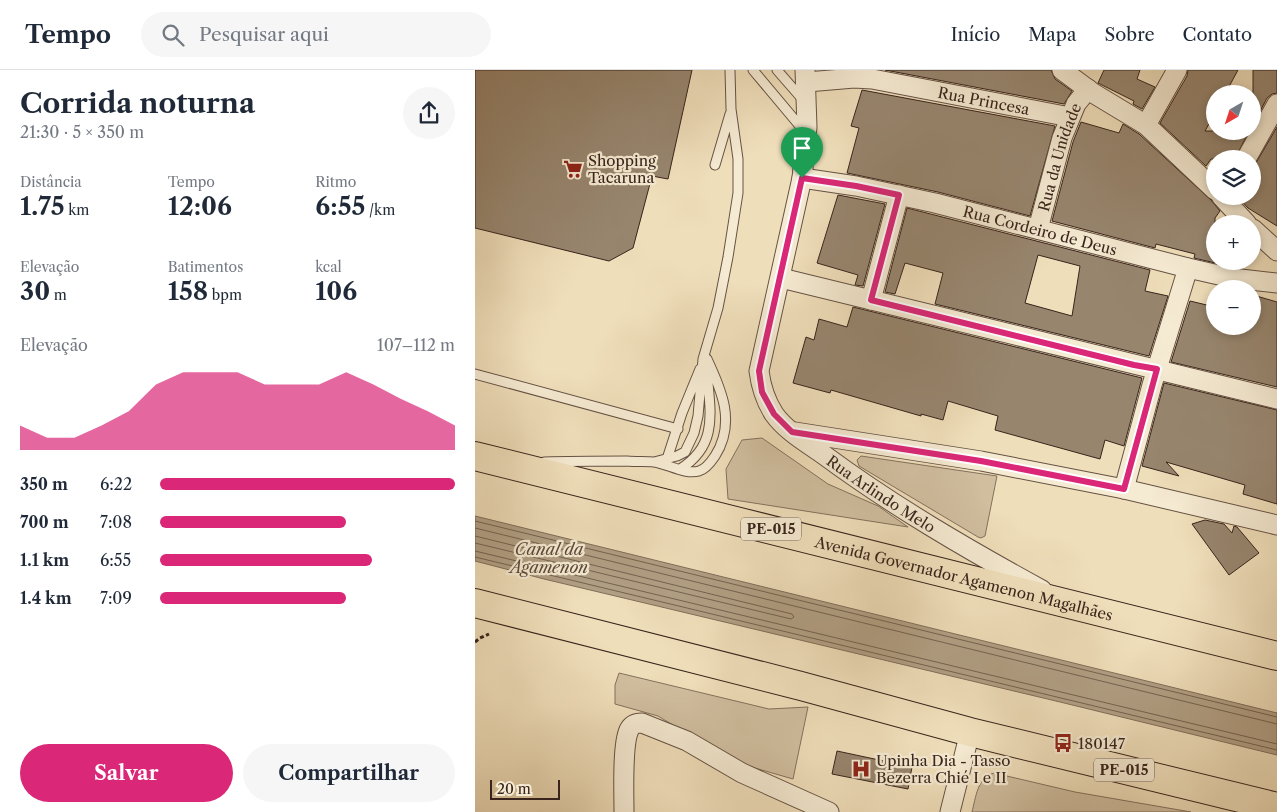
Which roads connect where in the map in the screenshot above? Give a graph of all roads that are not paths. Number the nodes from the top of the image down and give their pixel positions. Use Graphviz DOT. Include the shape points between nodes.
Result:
graph roads {
  1 [pos="730,70"];
  2 [pos="753,70"];
  3 [pos="777,70"];
  4 [pos="1063,70"];
  5 [pos="1177,70"];
  6 [pos="806,76"];
  7 [pos="1088,89"];
  8 [pos="1277,104"];
  9 [pos="807,106"];
  10 [pos="731,109"];
  11 [pos="1070,117"];
  12 [pos="1146,125"];
  13 [pos="807,134"];
  14 [pos="1251,150"];
  15 [pos="715,165"];
  16 [pos="802,178"];
  17 [pos="1206,181"];
  18 [pos="899,195"];
  19 [pos="1230,205"];
  20 [pos="1239,215"];
  21 [pos="1038,229"];
  22 [pos="1261,236"];
  23 [pos="1277,250"];
  24 [pos="1188,268"];
  25 [pos="781,278"];
  26 [pos="1277,283"];
  27 [pos="871,300"];
  28 [pos="705,357"];
  29 [pos="1157,369"];
  30 [pos="475,374"];
  31 [pos="1277,399"];
  32 [pos="677,429"];
  33 [pos="792,432"];
  34 [pos="483,457"];
  35 [pos="667,459"];
  36 [pos="654,462"];
  37 [pos="680,469"];
  38 [pos="1124,489"];
  39 [pos="1277,525"];
  40 [pos="475,603"];
  41 [pos="1067,603"];
  42 [pos="1277,656"];
  43 [pos="970,732"];
  44 [pos="1277,808"];
  45 [pos="624,812"];
  46 [pos="829,812"];
  47 [pos="950,812"];
  1 -- 10 [label="lane"];
  2 -- 13 [label="lane"];
  3 -- 9 [label="lane"];
  4 -- 7 [label="street"];
  5 -- 12 [label="street"];
  6 -- 9 [label="street, Rua Arlindo Melo"];
  6 -- 11 [label="street, Rua Princesa" via="872,79"];
  7 -- 11 [label="street, Rua da Unidade"];
  7 -- 12 [label="street"];
  8 -- 14 [label="street"];
  9 -- 13 [label="street, Rua Arlindo Melo"];
  10 -- 15 [label="lane"];
  10 -- 28 [label="lane" via="738,159 738,193 718,308"];
  11 -- 21 [label="street, Rua da Unidade"];
  12 -- 17 [label="street"];
  13 -- 16 [label="street, Rua Arlindo Melo"];
  16 -- 18 [label="street, Rua Cordeiro de Deus"];
  16 -- 25 [label="street, Rua Arlindo Melo"];
  18 -- 21 [label="street, Rua Cordeiro de Deus"];
  18 -- 27 [label="street"];
  19 -- 20 [label="street"];
  21 -- 24 [label="street, Rua Cordeiro de Deus"];
  22 -- 23 [label="street"];
  24 -- 26 [label="street, Rua Cordeiro de Deus" via="1232,278"];
  24 -- 29 [label="street"];
  25 -- 27 [label="street"];
  25 -- 33 [label="street, Rua Arlindo Melo" via="759,371 762,392 774,414"];
  27 -- 29 [label="street"];
  28 -- 32 [label="lane"];
  28 -- 35 [label="lane" via="694,434 685,452"];
  28 -- 37 [label="lane" via="709,428 706,442 701,452"];
  28 -- 37 [label="lane" via="721,395 727,416 726,430 721,445 704,469 697,472"];
  29 -- 31 [label="street"];
  29 -- 38 [label="street"];
  30 -- 32 [label="lane"];
  32 -- 35 [label="lane"];
  33 -- 38 [label="street" via="981,461"];
  33 -- 41 [label="street, Rua Arlindo Melo" via="851,475 977,554"];
  34 -- 36 [label="lane"];
  34 -- 41 [label="highway, Avenida Governador Agamenon Magalhães / PE-015"];
  35 -- 36 [label="lane"];
  36 -- 37 [label="lane"];
  38 -- 39 [label="street"];
  40 -- 43 [label="highway, PE-015"];
  41 -- 42 [label="highway, Avenida Governador Agamenon Magalhães / PE-015"];
  43 -- 44 [label="highway, PE-015"];
  43 -- 47 [label="street"];
  45 -- 46 [label="street" via="626,741 630,728 642,722 687,741 742,773"];
}
